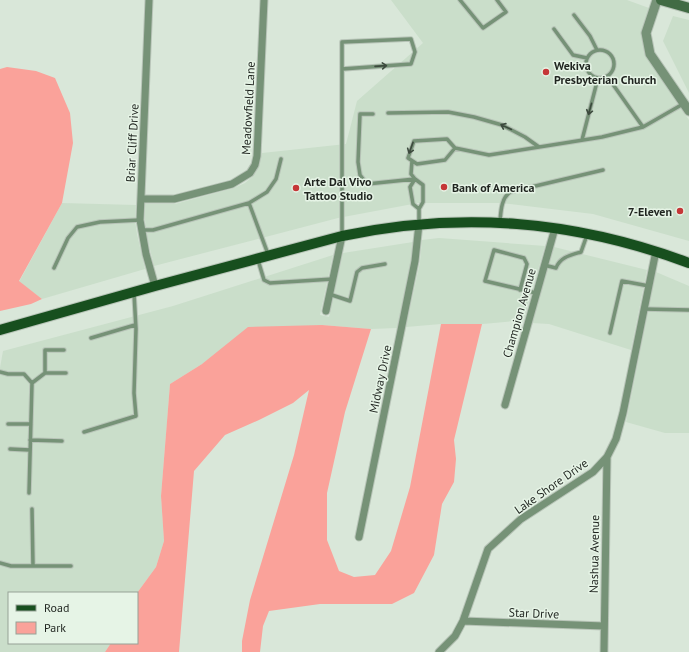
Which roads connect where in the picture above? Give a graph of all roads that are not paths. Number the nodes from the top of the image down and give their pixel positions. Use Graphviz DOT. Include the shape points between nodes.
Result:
graph roads {
  1 [pos="149,0"];
  2 [pos="264,0"];
  3 [pos="460,0"];
  4 [pos="497,0"];
  5 [pos="657,0"];
  6 [pos="661,0"];
  7 [pos="689,8"];
  8 [pos="574,15"];
  9 [pos="554,29"];
  10 [pos="597,50"];
  11 [pos="587,58"];
  12 [pos="342,69"];
  13 [pos="607,76"];
  14 [pos="598,78"];
  15 [pos="684,103"];
  16 [pos="689,111"];
  17 [pos="388,113"];
  18 [pos="372,114"];
  19 [pos="642,128"];
  20 [pos="582,140"];
  21 [pos="539,147"];
  22 [pos="455,148"];
  23 [pos="281,159"];
  24 [pos="412,161"];
  25 [pos="603,170"];
  26 [pos="415,179"];
  27 [pos="141,199"];
  28 [pos="250,203"];
  29 [pos="419,209"];
  30 [pos="140,220"];
  31 [pos="500,222"];
  32 [pos="419,224"];
  33 [pos="555,228"];
  34 [pos="141,230"];
  35 [pos="587,234"];
  36 [pos="342,236"];
  37 [pos="656,251"];
  38 [pos="269,256"];
  39 [pos="258,259"];
  40 [pos="689,263"];
  41 [pos="385,264"];
  42 [pos="544,265"];
  43 [pos="54,268"];
  44 [pos="333,279"];
  45 [pos="155,286"];
  46 [pos="649,286"];
  47 [pos="520,290"];
  48 [pos="134,292"];
  49 [pos="536,293"];
  50 [pos="329,294"];
  51 [pos="644,310"];
  52 [pos="689,310"];
  53 [pos="326,311"];
  54 [pos="136,325"];
  55 [pos="0,330"];
  56 [pos="610,333"];
  57 [pos="91,338"];
  58 [pos="64,350"];
  59 [pos="0,372"];
  60 [pos="45,373"];
  61 [pos="66,373"];
  62 [pos="32,383"];
  63 [pos="504,404"];
  64 [pos="8,424"];
  65 [pos="31,424"];
  66 [pos="84,432"];
  67 [pos="30,440"];
  68 [pos="62,441"];
  69 [pos="10,449"];
  70 [pos="30,450"];
  71 [pos="607,457"];
  72 [pos="29,493"];
  73 [pos="32,509"];
  74 [pos="359,537"];
  75 [pos="0,563"];
  76 [pos="33,566"];
  77 [pos="71,566"];
  78 [pos="463,621"];
  79 [pos="604,626"];
  80 [pos="439,652"];
  81 [pos="604,652"];
  1 -- 27 [label="street, Briar Cliff Drive"];
  2 -- 27 [label="street, Meadowfield Lane" via="255,165 250,173 232,184 174,199"];
  3 -- 4 [label="lane" via="483,28 506,12"];
  5 -- 15 [label="street" via="646,33 650,54"];
  6 -- 7 [label="main road"];
  8 -- 10 [label="lane"];
  9 -- 11 [label="lane" via="573,54"];
  10 -- 11 [label="lane"];
  10 -- 13 [label="lane" via="607,52 613,59 613,68"];
  11 -- 14 [label="lane" via="588,71"];
  12 -- 12 [label="lane, one-way" via="411,64 415,52 411,39 342,42"];
  12 -- 36 [label="lane"];
  13 -- 14 [label="lane"];
  13 -- 19 [label="lane"];
  14 -- 20 [label="lane, one-way"];
  15 -- 16 [label="street"];
  15 -- 19 [label="lane"];
  21 -- 17 [label="lane, one-way" via="502,125 474,117 448,112"];
  18 -- 26 [label="lane" via="360,114 360,174 367,184"];
  19 -- 20 [label="lane"];
  20 -- 21 [label="lane"];
  21 -- 22 [label="lane" via="488,155"];
  22 -- 24 [label="lane" via="445,160 417,164"];
  22 -- 24 [label="lane, one-way" via="447,140 414,141 408,158"];
  23 -- 28 [label="lane" via="276,179 267,192"];
  24 -- 26 [label="lane" via="411,174"];
  25 -- 31 [label="lane" via="510,192 505,195 502,202"];
  26 -- 29 [label="lane" via="410,187 413,204"];
  26 -- 29 [label="lane" via="423,185 423,202"];
  27 -- 30 [label="street, Briar Cliff Drive"];
  28 -- 34 [label="lane" via="153,230"];
  28 -- 38 [label="lane"];
  29 -- 32 [label="lane"];
  30 -- 34 [label="street, Briar Cliff Drive"];
  30 -- 43 [label="lane" via="100,222 77,227 68,238"];
  31 -- 32 [label="main road"];
  31 -- 33 [label="main road"];
  32 -- 36 [label="main road"];
  32 -- 74 [label="street, Midway Drive" via="415,261"];
  33 -- 35 [label="main road"];
  33 -- 42 [label="street, Champion Avenue"];
  34 -- 45 [label="street, Briar Cliff Drive"];
  35 -- 37 [label="main road"];
  35 -- 42 [label="lane" via="581,252 564,258 558,262 556,268"];
  36 -- 38 [label="main road"];
  36 -- 44 [label="street"];
  37 -- 40 [label="main road"];
  37 -- 46 [label="street, Lake Shore Drive"];
  38 -- 39 [label="main road"];
  39 -- 44 [label="lane" via="264,280 270,283"];
  39 -- 45 [label="main road"];
  41 -- 50 [label="lane" via="362,268 357,272 350,301"];
  42 -- 49 [label="street, Champion Avenue"];
  44 -- 50 [label="street"];
  45 -- 48 [label="main road"];
  46 -- 51 [label="street, Lake Shore Drive"];
  46 -- 56 [label="lane" via="622,281"];
  47 -- 47 [label="lane" via="485,281 494,250 524,258 526,261"];
  47 -- 49 [label="lane"];
  48 -- 54 [label="lane"];
  48 -- 55 [label="main road"];
  49 -- 63 [label="street, Champion Avenue"];
  50 -- 53 [label="street"];
  51 -- 52 [label="lane"];
  51 -- 71 [label="street, Lake Shore Drive" via="623,413 616,439"];
  54 -- 57 [label="lane"];
  54 -- 66 [label="lane" via="136,416"];
  58 -- 60 [label="lane" via="45,350"];
  59 -- 62 [label="lane" via="24,374"];
  60 -- 61 [label="lane"];
  60 -- 62 [label="lane"];
  62 -- 65 [label="lane"];
  64 -- 65 [label="lane"];
  65 -- 67 [label="lane"];
  67 -- 68 [label="lane"];
  67 -- 70 [label="lane"];
  69 -- 70 [label="lane"];
  70 -- 72 [label="lane"];
  71 -- 78 [label="street, Lake Shore Drive" via="593,472 521,519 488,550"];
  71 -- 79 [label="street, Nashua Avenue"];
  73 -- 76 [label="lane"];
  75 -- 76 [label="lane"];
  76 -- 77 [label="lane"];
  78 -- 79 [label="street, Star Drive"];
  78 -- 80 [label="street, Lake Shore Drive" via="455,636"];
  79 -- 81 [label="street, Nashua Avenue"];
}
